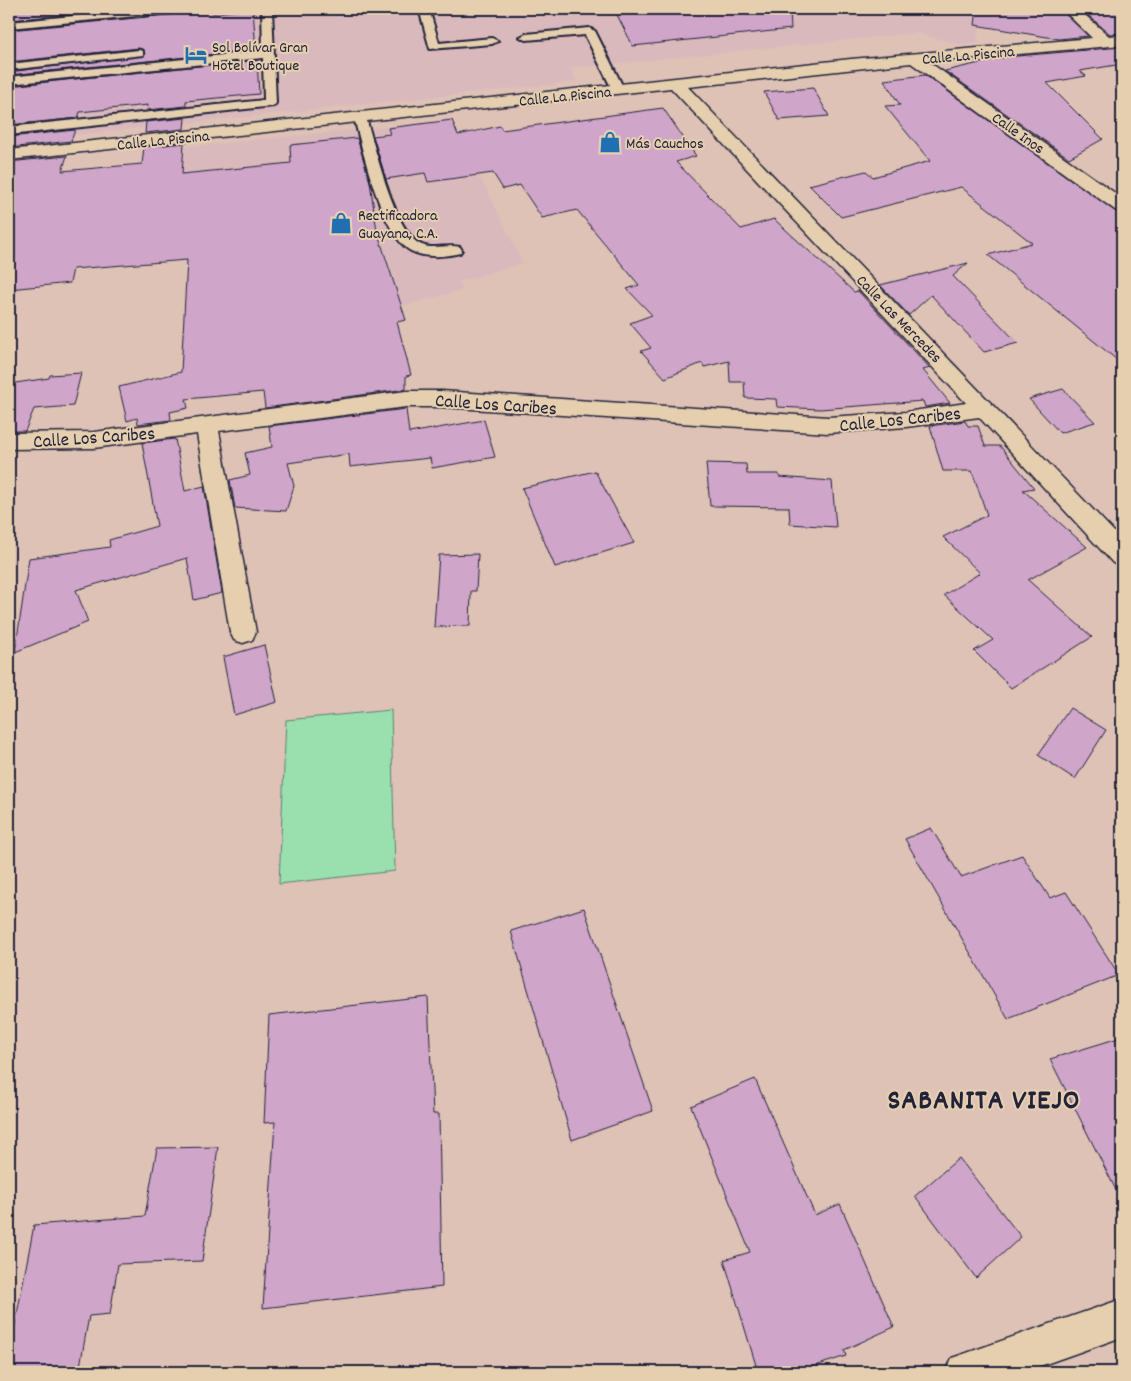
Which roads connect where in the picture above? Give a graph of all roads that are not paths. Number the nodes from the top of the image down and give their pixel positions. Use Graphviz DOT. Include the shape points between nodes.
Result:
graph roads {
  1 [pos="179,9"];
  2 [pos="267,9"];
  3 [pos="424,9"];
  4 [pos="1069,9"];
  5 [pos="9,25"];
  6 [pos="526,37"];
  7 [pos="492,41"];
  8 [pos="1114,41"];
  9 [pos="153,52"];
  10 [pos="268,54"];
  11 [pos="915,59"];
  12 [pos="9,67"];
  13 [pos="9,81"];
  14 [pos="675,83"];
  15 [pos="618,89"];
  16 [pos="360,118"];
  17 [pos="9,131"];
  18 [pos="9,155"];
  19 [pos="1122,206"];
  20 [pos="455,250"];
  21 [pos="984,408"];
  22 [pos="207,425"];
  23 [pos="9,441"];
  24 [pos="1122,556"];
  25 [pos="243,632"];
  26 [pos="1122,1318"];
  27 [pos="966,1372"];
  1 -- 5 [label="lane"];
  2 -- 10 [label="lane" via="263,41"];
  3 -- 7 [label="lane" via="434,47"];
  4 -- 8 [label="street"];
  6 -- 15 [label="lane" via="588,31"];
  8 -- 11 [label="street, Calle La Piscina"];
  9 -- 12 [label="lane"];
  10 -- 13 [label="lane"];
  10 -- 17 [label="lane" via="270,103"];
  11 -- 14 [label="street, Calle La Piscina"];
  11 -- 19 [label="street, Calle Inos"];
  14 -- 15 [label="street, Calle La Piscina"];
  14 -- 21 [label="street, Calle Las Mercedes"];
  15 -- 16 [label="street, Calle La Piscina"];
  16 -- 18 [label="street, Calle La Piscina"];
  16 -- 20 [label="lane" via="399,233 406,242 422,250"];
  21 -- 22 [label="street, Calle Los Caribes" via="890,422 828,425 406,399"];
  21 -- 24 [label="street, Calle Las Mercedes"];
  22 -- 23 [label="street, Calle Los Caribes" via="94,440"];
  22 -- 25 [label="street"];
  26 -- 27 [label="street"];
}
